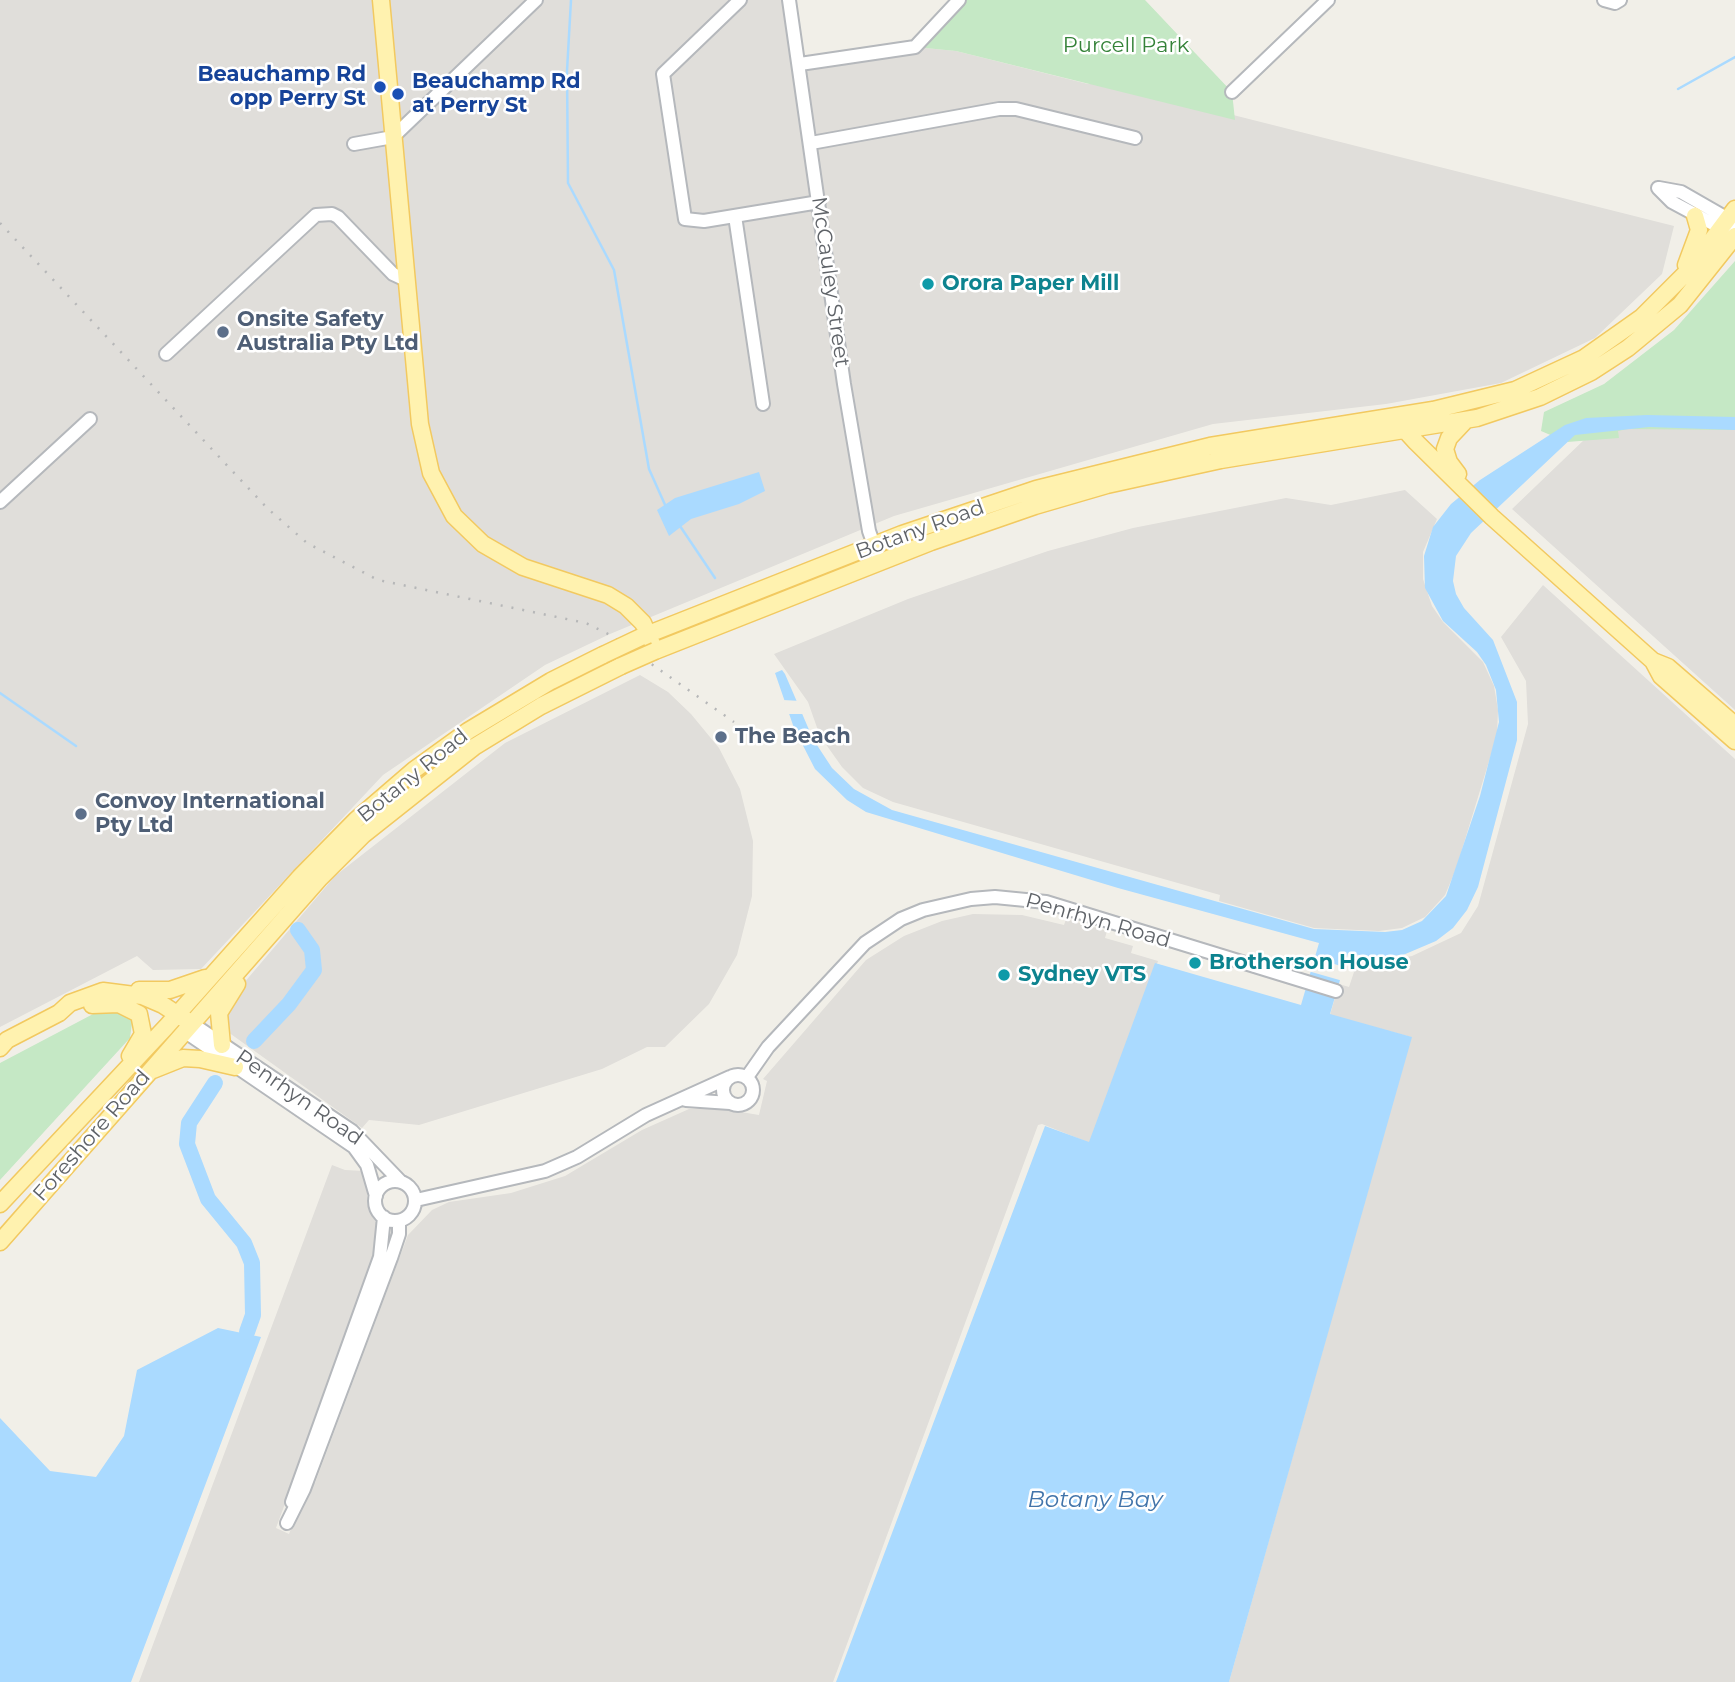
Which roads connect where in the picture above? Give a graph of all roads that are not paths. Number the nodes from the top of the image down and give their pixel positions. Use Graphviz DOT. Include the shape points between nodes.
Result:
graph roads {
  1 [pos="381,0"];
  2 [pos="536,0"];
  3 [pos="740,0"];
  4 [pos="789,0"];
  5 [pos="959,0"];
  6 [pos="1328,0"];
  7 [pos="1604,0"];
  8 [pos="1620,0"];
  9 [pos="800,64"];
  10 [pos="1232,92"];
  11 [pos="393,137"];
  12 [pos="1135,138"];
  13 [pos="811,143"];
  14 [pos="354,144"];
  15 [pos="819,202"];
  16 [pos="1695,215"];
  17 [pos="734,216"];
  18 [pos="1731,225"];
  19 [pos="406,280"];
  20 [pos="1675,285"];
  21 [pos="166,354"];
  22 [pos="763,404"];
  23 [pos="90,419"];
  24 [pos="1465,421"];
  25 [pos="1405,423"];
  26 [pos="1466,488"];
  27 [pos="0,502"];
  28 [pos="874,545"];
  29 [pos="880,562"];
  30 [pos="588,590"];
  31 [pos="648,641"];
  32 [pos="1653,661"];
  33 [pos="1735,725"];
  34 [pos="1735,741"];
  35 [pos="274,930"];
  36 [pos="211,975"];
  37 [pos="116,991"];
  38 [pos="1336,991"];
  39 [pos="92,1005"];
  40 [pos="59,1013"];
  41 [pos="181,1023"];
  42 [pos="2,1043"];
  43 [pos="222,1045"];
  44 [pos="235,1067"];
  45 [pos="149,1071"];
  46 [pos="730,1077"];
  47 [pos="747,1077"];
  48 [pos="112,1084"];
  49 [pos="683,1100"];
  50 [pos="730,1103"];
  51 [pos="359,1144"];
  52 [pos="403,1182"];
  53 [pos="455,1191"];
  54 [pos="376,1196"];
  55 [pos="416,1200"];
  56 [pos="0,1204"];
  57 [pos="384,1217"];
  58 [pos="399,1221"];
  59 [pos="0,1242"];
  60 [pos="386,1257"];
  1 -- 11 [label="main road"];
  2 -- 11 [label="street"];
  3 -- 17 [label="street" via="663,74 685,219"];
  4 -- 9 [label="street, McCauley Street"];
  5 -- 9 [label="street" via="915,47"];
  6 -- 10 [label="street"];
  7 -- 8 [label="street"];
  9 -- 13 [label="street, McCauley Street"];
  11 -- 14 [label="street"];
  11 -- 19 [label="main road"];
  12 -- 13 [label="street" via="1016,109 999,109"];
  13 -- 15 [label="street, McCauley Street"];
  15 -- 17 [label="street"];
  15 -- 28 [label="street, McCauley Street" via="844,384"];
  16 -- 18 [label="street"];
  16 -- 18 [label="street" via="1658,188 1681,192"];
  16 -- 20 [label="main road" via="1698,237"];
  17 -- 22 [label="street"];
  18 -- 20 [label="main road, Botany Road"];
  18 -- 24 [label="main road, Botany Road" via="1680,305 1611,360 1540,397"];
  19 -- 21 [label="street" via="393,274 338,217 316,215"];
  19 -- 30 [label="main road" via="425,456 447,506 493,551"];
  20 -- 25 [label="main road, Botany Road" via="1613,340 1547,377"];
  23 -- 27 [label="street"];
  24 -- 25 [label="main road, Botany Road"];
  24 -- 26 [label="main road" via="1445,449"];
  25 -- 26 [label="main road"];
  25 -- 28 [label="main road, Botany Road" via="1253,438 1125,465 1036,489"];
  25 -- 29 [label="main road, Botany Road" via="1107,485 977,525"];
  26 -- 32 [label="main road" via="1492,517"];
  28 -- 29 [label="street, McCauley Street"];
  28 -- 31 [label="main road, Botany Road"];
  29 -- 31 [label="main road, Botany Road"];
  30 -- 31 [label="main road" via="620,611"];
  30 -- 31 [label="main road" via="626,606"];
  31 -- 35 [label="main road, Botany Road, bridge" via="621,666 522,716 444,768 363,835"];
  31 -- 36 [label="main road, Botany Road, bridge" via="603,655 495,714 414,770 324,852"];
  32 -- 33 [label="main road" via="1668,667"];
  32 -- 34 [label="main road" via="1661,676"];
  35 -- 41 [label="main road, Botany Road"];
  35 -- 43 [label="main road" via="219,1013"];
  36 -- 37 [label="main road" via="170,990"];
  36 -- 41 [label="main road, Botany Road"];
  37 -- 40 [label="main road" via="81,997"];
  37 -- 41 [label="main road" via="142,996"];
  38 -- 47 [label="street, Penrhyn Road" via="1046,902 995,897 960,901 901,919 864,943 768,1047"];
  39 -- 40 [label="main road"];
  39 -- 41 [label="main road" via="120,1000"];
  39 -- 48 [label="main road" via="128,1006 141,1018 143,1034"];
  40 -- 42 [label="main road"];
  41 -- 43 [label="street, Penrhyn Road"];
  41 -- 44 [label="street, Penrhyn Road"];
  41 -- 45 [label="main road, Foreshore Road"];
  41 -- 48 [label="main road, Foreshore Road"];
  43 -- 51 [label="street, Penrhyn Road"];
  44 -- 45 [label="main road" via="183,1058"];
  44 -- 51 [label="street, Penrhyn Road"];
  45 -- 59 [label="main road, Foreshore Road"];
  46 -- 47 [label="street"];
  46 -- 49 [label="street"];
  46 -- 50 [label="street" via="723,1090"];
  47 -- 50 [label="street, Penrhyn Road" via="753,1087 751,1098 741,1105"];
  48 -- 56 [label="main road, Foreshore Road"];
  49 -- 50 [label="street"];
  49 -- 53 [label="street" via="646,1115 577,1157 515,1180"];
  51 -- 52 [label="street, Penrhyn Road"];
  51 -- 54 [label="street, Penrhyn Road"];
  52 -- 53 [label="street"];
  52 -- 54 [label="street" via="384,1184"];
  52 -- 55 [label="street"];
  53 -- 55 [label="street"];
  54 -- 57 [label="street" via="375,1204"];
  55 -- 58 [label="street" via="412,1212"];
  57 -- 58 [label="street"];
  57 -- 60 [label="street"];
  58 -- 60 [label="street" via="399,1234"];
  60 -- 60 [label="street" via="304,1489 286,1523 296,1485"];
}
